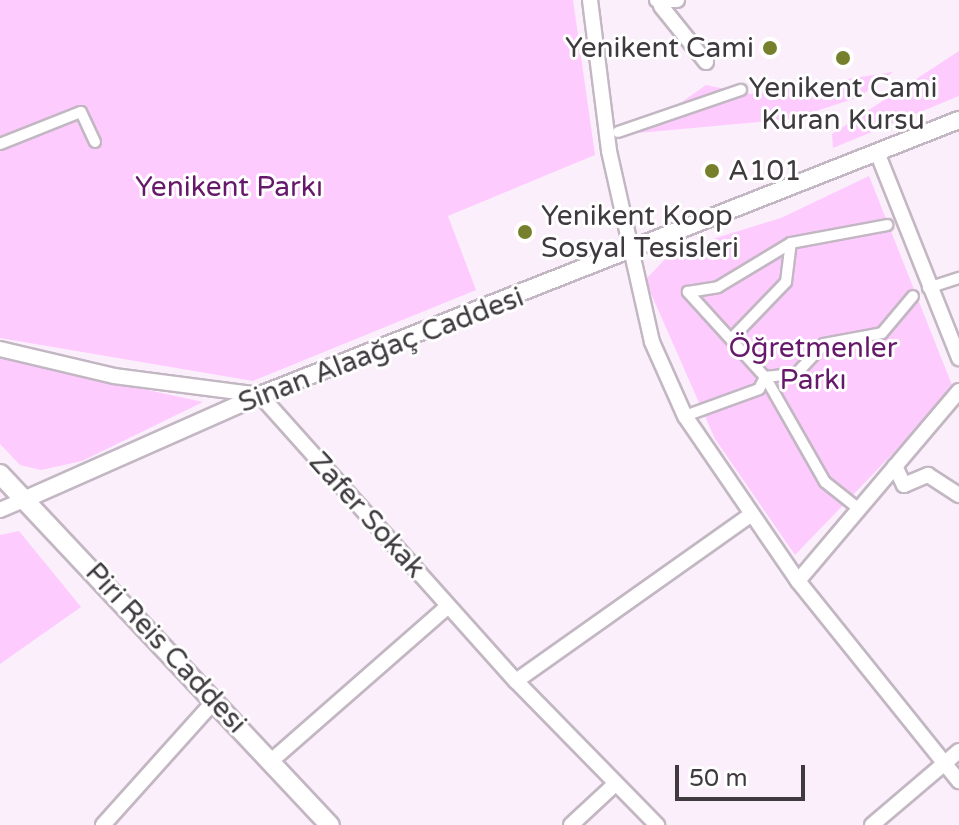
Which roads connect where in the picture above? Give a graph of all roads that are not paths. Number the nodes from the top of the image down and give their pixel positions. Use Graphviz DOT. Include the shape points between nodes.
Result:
graph roads {
  1 [pos="590,0"];
  2 [pos="677,0"];
  3 [pos="659,3"];
  4 [pos="706,62"];
  5 [pos="741,90"];
  6 [pos="959,120"];
  7 [pos="618,132"];
  8 [pos="95,142"];
  9 [pos="0,144"];
  10 [pos="877,152"];
  11 [pos="887,225"];
  12 [pos="791,243"];
  13 [pos="630,249"];
  14 [pos="959,278"];
  15 [pos="928,288"];
  16 [pos="913,296"];
  17 [pos="734,336"];
  18 [pos="0,349"];
  19 [pos="959,358"];
  20 [pos="765,377"];
  21 [pos="959,391"];
  22 [pos="260,395"];
  23 [pos="685,416"];
  24 [pos="895,466"];
  25 [pos="0,474"];
  26 [pos="959,495"];
  27 [pos="28,498"];
  28 [pos="859,509"];
  29 [pos="0,510"];
  30 [pos="748,517"];
  31 [pos="798,581"];
  32 [pos="448,606"];
  33 [pos="516,681"];
  34 [pos="215,700"];
  35 [pos="959,751"];
  36 [pos="270,762"];
  37 [pos="944,765"];
  38 [pos="959,781"];
  39 [pos="614,785"];
  40 [pos="103,825"];
  41 [pos="330,825"];
  42 [pos="571,825"];
  43 [pos="657,825"];
  44 [pos="872,825"];
  1 -- 13 [label="street"];
  2 -- 3 [label="street"];
  3 -- 4 [label="street"];
  5 -- 7 [label="street"];
  6 -- 10 [label="street, Sinan Alaağaç Caddesi"];
  8 -- 9 [label="street" via="81,112"];
  10 -- 13 [label="street, Sinan Alaağaç Caddesi"];
  10 -- 15 [label="street"];
  11 -- 12 [label="street"];
  12 -- 17 [label="street" via="786,282"];
  12 -- 17 [label="street" via="718,287 688,292 708,322"];
  13 -- 22 [label="street, Sinan Alaağaç Caddesi"];
  13 -- 23 [label="street" via="652,342"];
  14 -- 15 [label="street"];
  15 -- 19 [label="street"];
  16 -- 20 [label="street" via="882,333 824,344 796,374"];
  17 -- 20 [label="street"];
  18 -- 22 [label="street" via="114,376"];
  20 -- 23 [label="street" via="759,389"];
  20 -- 28 [label="street" via="803,452"];
  21 -- 24 [label="street"];
  22 -- 27 [label="street, Sinan Alaağaç Caddesi"];
  22 -- 32 [label="street, Zafer Sokak"];
  23 -- 30 [label="street"];
  24 -- 26 [label="street" via="904,485 928,475"];
  24 -- 28 [label="street"];
  25 -- 27 [label="main road, Piri Reis Caddesi"];
  27 -- 29 [label="street"];
  27 -- 34 [label="main road, Piri Reis Caddesi"];
  28 -- 31 [label="street"];
  30 -- 31 [label="street"];
  30 -- 33 [label="street"];
  31 -- 37 [label="street"];
  32 -- 33 [label="street, Zafer Sokak"];
  32 -- 36 [label="street"];
  33 -- 39 [label="street, Zafer Sokak"];
  34 -- 36 [label="main road, Piri Reis Caddesi"];
  34 -- 40 [label="street"];
  35 -- 37 [label="street"];
  36 -- 41 [label="main road, Piri Reis Caddesi"];
  37 -- 38 [label="street"];
  37 -- 44 [label="street"];
  39 -- 42 [label="street"];
  39 -- 43 [label="street, Zafer Sokak"];
}
